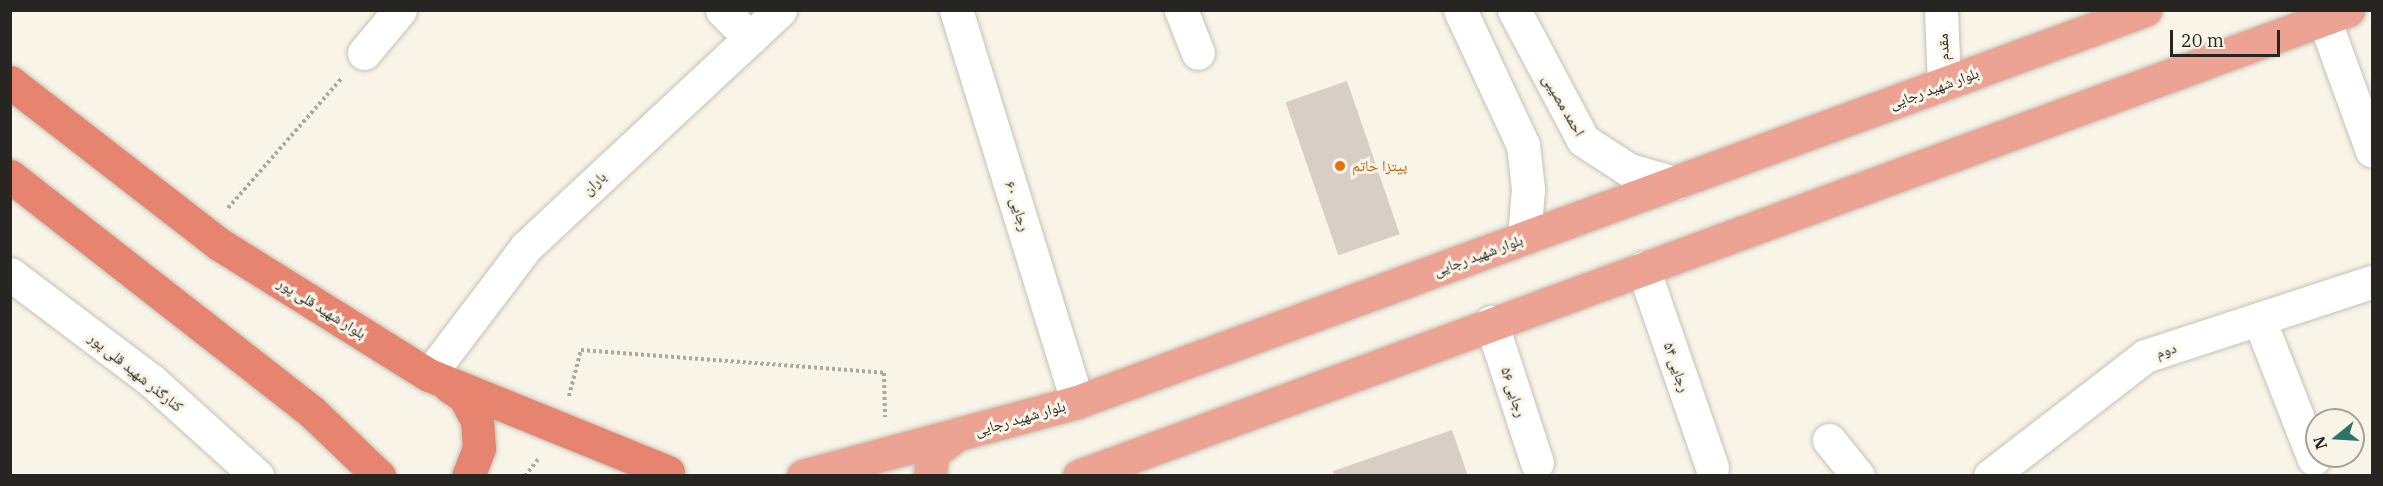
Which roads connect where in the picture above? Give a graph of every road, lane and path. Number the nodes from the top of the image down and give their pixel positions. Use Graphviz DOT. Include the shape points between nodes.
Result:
graph roads {
  1 [pos="400,10"];
  2 [pos="722,10"];
  3 [pos="780,10"];
  4 [pos="956,10"];
  5 [pos="1181,10"];
  6 [pos="1460,10"];
  7 [pos="1515,10"];
  8 [pos="1941,10"];
  9 [pos="2145,10"];
  10 [pos="2336,15"];
  11 [pos="750,38"];
  12 [pos="364,53"];
  13 [pos="1198,53"];
  14 [pos="10,82"];
  15 [pos="1944,84"];
  16 [pos="1568,117"];
  17 [pos="1516,132"];
  18 [pos="2373,151"];
  19 [pos="10,176"];
  20 [pos="1675,183"];
  21 [pos="206,233"];
  22 [pos="1524,238"];
  23 [pos="1643,268"];
  24 [pos="13,279"];
  25 [pos="2373,282"];
  26 [pos="2259,319"];
  27 [pos="1491,322"];
  28 [pos="433,377"];
  29 [pos="1077,402"];
  30 [pos="560,432"];
  31 [pos="955,436"];
  32 [pos="2305,436"];
  33 [pos="1829,440"];
  34 [pos="886,455"];
  35 [pos="1538,462"];
  36 [pos="1712,466"];
  37 [pos="2006,471"];
  38 [pos="669,474"];
  39 [pos="257,476"];
  40 [pos="379,476"];
  41 [pos="468,476"];
  42 [pos="525,476"];
  43 [pos="803,476"];
  44 [pos="930,476"];
  45 [pos="1079,476"];
  46 [pos="1858,476"];
  1 -- 12 [label="street"];
  2 -- 11 [label="street"];
  3 -- 11 [label="street, باران"];
  4 -- 29 [label="street, رجایی ۶۰"];
  5 -- 13 [label="street"];
  6 -- 17 [label="street"];
  7 -- 16 [label="street, احمد مصیبی"];
  8 -- 15 [label="street, مقدم"];
  9 -- 15 [label="main road, بلوار شهید رجایی"];
  10 -- 18 [label="street"];
  10 -- 23 [label="main road"];
  11 -- 28 [label="street, باران" via="526,247"];
  12 -- 21 [label="path"];
  14 -- 21 [label="highway, بلوار شهید قلی پور"];
  15 -- 20 [label="main road, بلوار شهید رجایی"];
  16 -- 17 [label="street" via="1544,136"];
  16 -- 20 [label="street, احمد مصیبی" via="1584,140 1629,170"];
  17 -- 22 [label="street" via="1527,170"];
  19 -- 40 [label="highway" via="312,412"];
  20 -- 22 [label="main road, بلوار شهید رجایی"];
  21 -- 28 [label="highway, بلوار شهید قلی پور"];
  22 -- 29 [label="main road, بلوار شهید رجایی"];
  23 -- 27 [label="main road"];
  23 -- 36 [label="street, رجایی ۵۴"];
  24 -- 39 [label="street, کنارگذر شهید قلی پور" via="152,381"];
  25 -- 26 [label="street, دوم"];
  26 -- 32 [label="street"];
  26 -- 37 [label="street, دوم" via="2145,356"];
  27 -- 35 [label="street, رجایی ۵۶"];
  27 -- 45 [label="main road"];
  28 -- 30 [label="highway, بلوار شهید قلی پور"];
  28 -- 41 [label="highway" via="464,396 477,420 479,448"];
  29 -- 31 [label="main road, بلوار شهید رجایی"];
  30 -- 34 [label="path" via="581,350 884,373"];
  30 -- 38 [label="highway, بلوار شهید قلی پور"];
  30 -- 42 [label="path"];
  31 -- 34 [label="main road, بلوار شهید رجایی"];
  31 -- 44 [label="main road" via="932,453"];
  33 -- 46 [label="street"];
  34 -- 43 [label="main road, بلوار شهید رجایی"];
}
